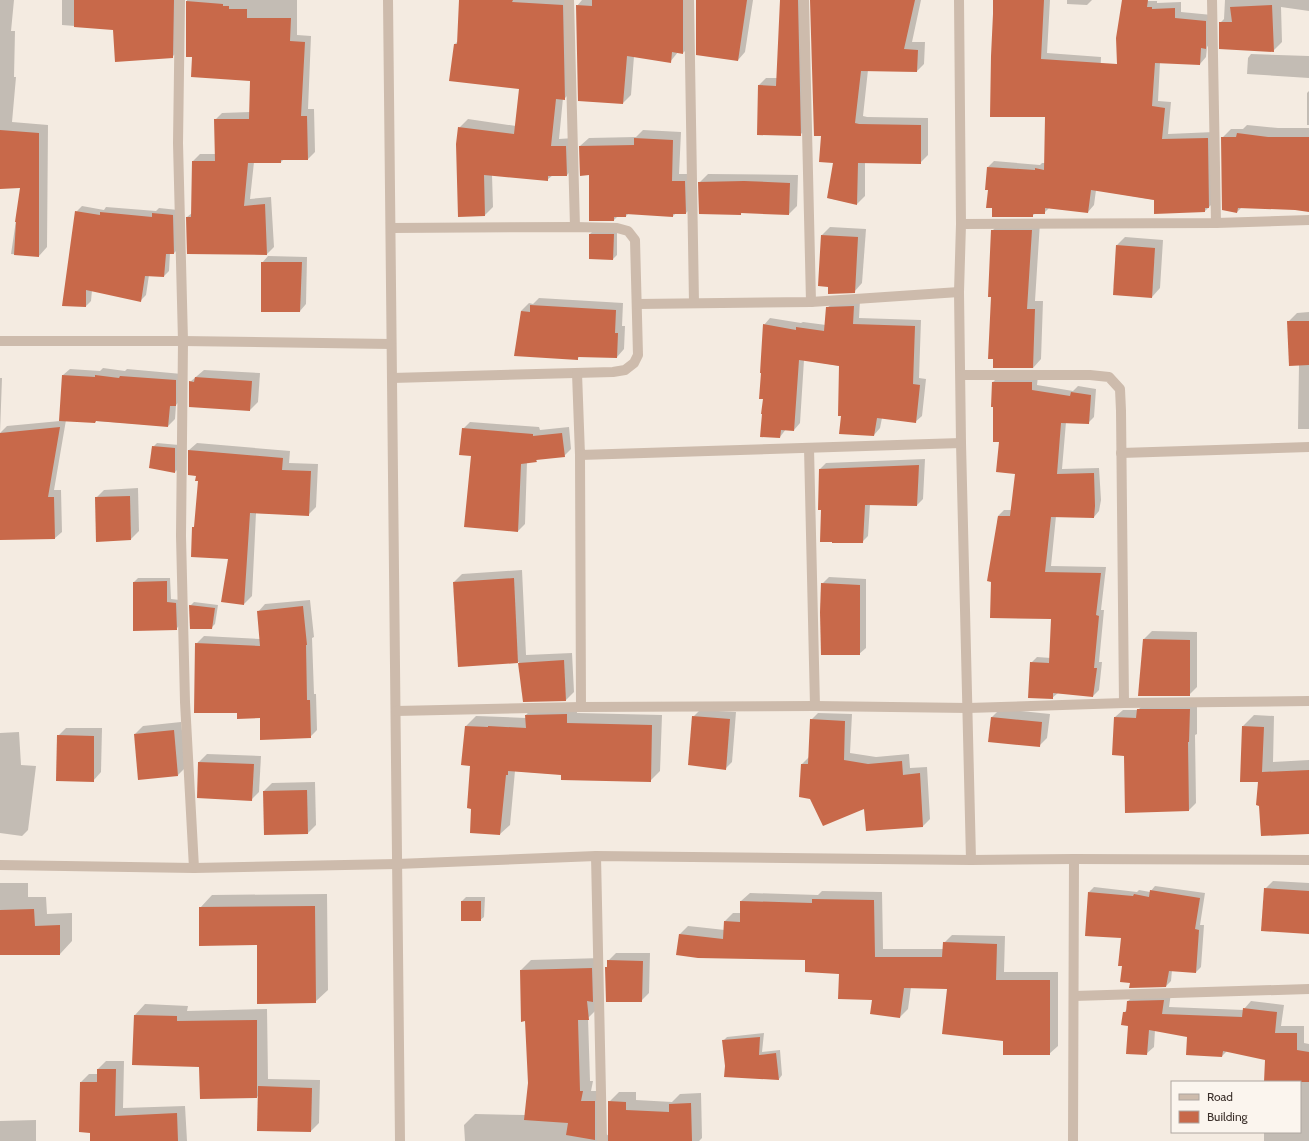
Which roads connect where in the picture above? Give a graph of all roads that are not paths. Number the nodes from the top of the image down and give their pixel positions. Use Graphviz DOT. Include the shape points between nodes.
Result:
graph roads {
  1 [pos="180,0"];
  2 [pos="388,0"];
  3 [pos="570,0"];
  4 [pos="689,0"];
  5 [pos="804,0"];
  6 [pos="959,0"];
  7 [pos="1212,0"];
  8 [pos="1309,220"];
  9 [pos="1216,223"];
  10 [pos="961,224"];
  11 [pos="575,227"];
  12 [pos="390,228"];
  13 [pos="959,292"];
  14 [pos="811,302"];
  15 [pos="694,303"];
  16 [pos="637,304"];
  17 [pos="0,340"];
  18 [pos="183,341"];
  19 [pos="392,344"];
  20 [pos="577,373"];
  21 [pos="961,375"];
  22 [pos="392,378"];
  23 [pos="961,443"];
  24 [pos="1309,447"];
  25 [pos="809,448"];
  26 [pos="1121,453"];
  27 [pos="580,455"];
  28 [pos="1309,701"];
  29 [pos="1124,703"];
  30 [pos="815,706"];
  31 [pos="581,707"];
  32 [pos="968,708"];
  33 [pos="396,711"];
  34 [pos="596,856"];
  35 [pos="1074,859"];
  36 [pos="971,860"];
  37 [pos="1309,860"];
  38 [pos="397,864"];
  39 [pos="0,865"];
  40 [pos="194,868"];
  41 [pos="1309,989"];
  42 [pos="1074,996"];
  43 [pos="400,1141"];
  44 [pos="602,1141"];
  45 [pos="1073,1141"];
  1 -- 18 [label="street" via="178,143"];
  2 -- 12 [label="street"];
  3 -- 11 [label="street"];
  4 -- 15 [label="street"];
  5 -- 14 [label="street"];
  6 -- 10 [label="street"];
  7 -- 9 [label="street"];
  8 -- 9 [label="street"];
  9 -- 10 [label="street"];
  10 -- 13 [label="street"];
  11 -- 12 [label="street"];
  11 -- 16 [label="street" via="617,228 628,231 635,240"];
  12 -- 19 [label="street"];
  13 -- 14 [label="street"];
  13 -- 21 [label="street"];
  14 -- 15 [label="street"];
  15 -- 16 [label="street"];
  16 -- 20 [label="street" via="638,355 634,363 625,370"];
  17 -- 18 [label="street"];
  18 -- 19 [label="street"];
  18 -- 40 [label="street" via="182,544 185,702"];
  19 -- 22 [label="street"];
  20 -- 22 [label="street"];
  20 -- 27 [label="street"];
  21 -- 23 [label="street"];
  21 -- 26 [label="street" via="1108,377 1120,389"];
  22 -- 33 [label="street"];
  23 -- 25 [label="street"];
  23 -- 32 [label="street"];
  24 -- 26 [label="street"];
  25 -- 27 [label="street"];
  25 -- 30 [label="street"];
  26 -- 29 [label="street"];
  27 -- 31 [label="street"];
  28 -- 29 [label="street"];
  29 -- 32 [label="street"];
  30 -- 31 [label="street"];
  30 -- 32 [label="street"];
  31 -- 33 [label="street"];
  32 -- 36 [label="street"];
  33 -- 38 [label="street"];
  34 -- 36 [label="street"];
  34 -- 38 [label="street"];
  34 -- 44 [label="street"];
  35 -- 36 [label="street"];
  35 -- 37 [label="street"];
  35 -- 42 [label="street"];
  38 -- 40 [label="street"];
  38 -- 43 [label="street"];
  39 -- 40 [label="street"];
  41 -- 42 [label="street"];
  42 -- 45 [label="street"];
}
